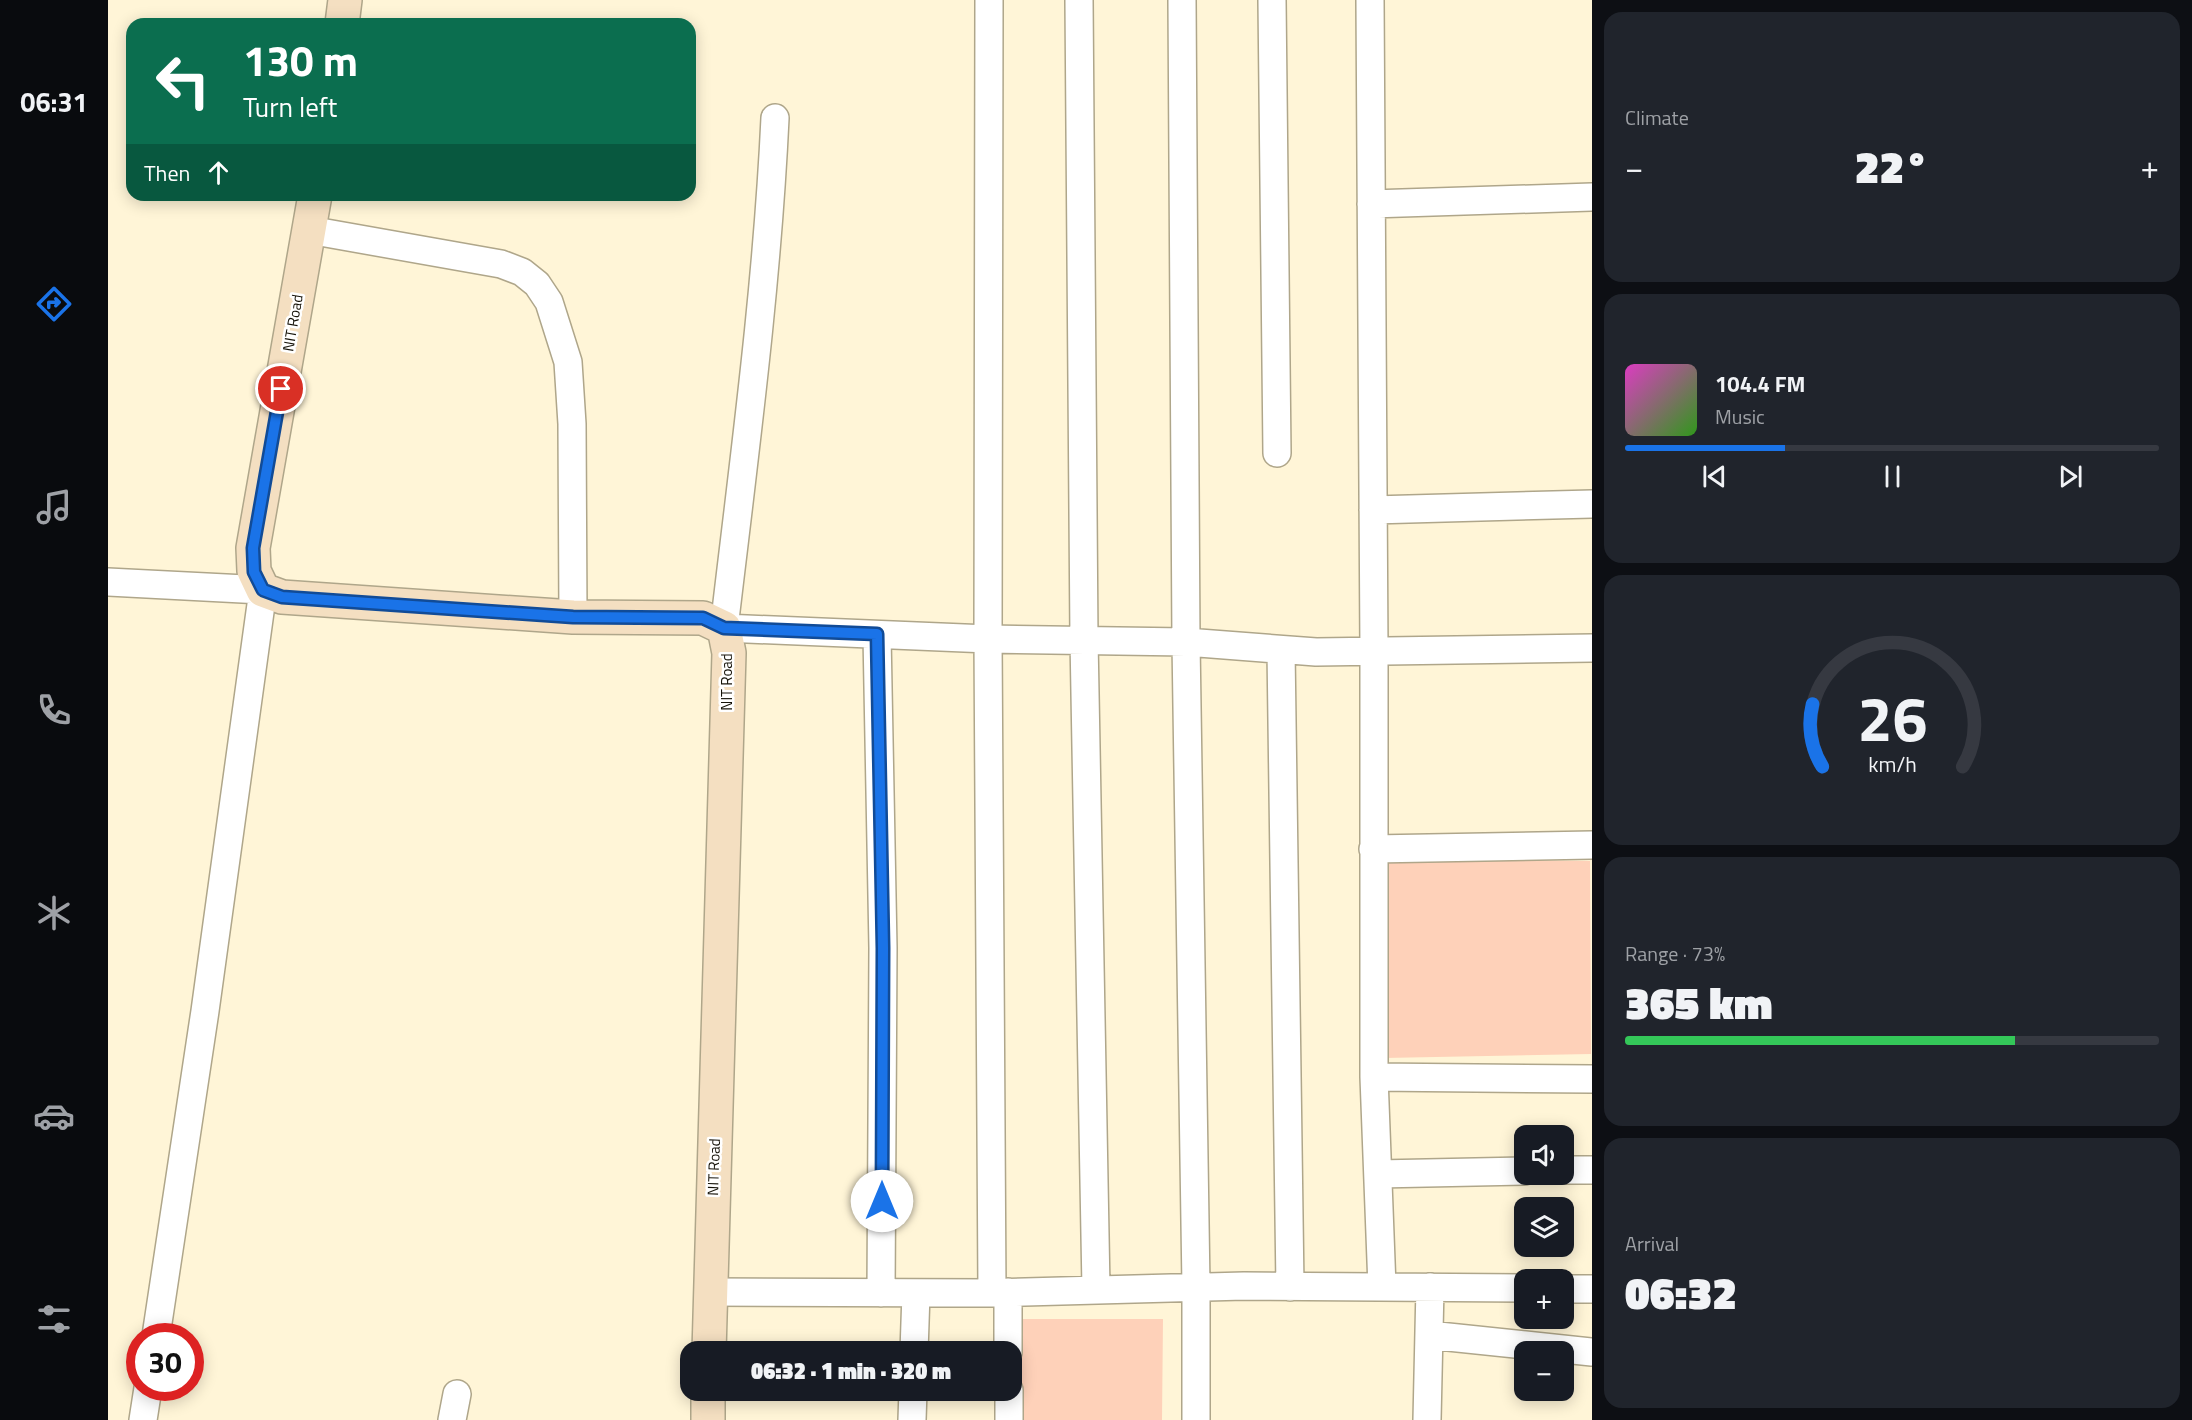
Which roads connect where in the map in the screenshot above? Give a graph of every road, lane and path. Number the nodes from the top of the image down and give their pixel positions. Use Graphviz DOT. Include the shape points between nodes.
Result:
graph roads {
  1 [pos="345,0"];
  2 [pos="988,0"];
  3 [pos="1079,0"];
  4 [pos="1182,0"];
  5 [pos="1272,0"];
  6 [pos="1370,0"];
  7 [pos="343,18"];
  8 [pos="775,118"];
  9 [pos="1592,197"];
  10 [pos="314,201"];
  11 [pos="1371,204"];
  12 [pos="309,230"];
  13 [pos="1277,453"];
  14 [pos="1592,504"];
  15 [pos="1373,510"];
  16 [pos="108,582"];
  17 [pos="263,590"];
  18 [pos="573,617"];
  19 [pos="724,628"];
  20 [pos="877,634"];
  21 [pos="988,639"];
  22 [pos="1083,639"];
  23 [pos="1186,642"];
  24 [pos="1592,648"];
  25 [pos="1281,650"];
  26 [pos="1374,651"];
  27 [pos="1592,845"];
  28 [pos="1372,849"];
  29 [pos="1374,1077"];
  30 [pos="1592,1079"];
  31 [pos="1574,1170"];
  32 [pos="1592,1170"];
  33 [pos="1514,1171"];
  34 [pos="1378,1174"];
  35 [pos="1196,1287"];
  36 [pos="1290,1287"];
  37 [pos="1383,1287"];
  38 [pos="1431,1287"];
  39 [pos="1514,1288"];
  40 [pos="1096,1289"];
  41 [pos="1574,1289"];
  42 [pos="1592,1289"];
  43 [pos="710,1292"];
  44 [pos="1000,1292"];
  45 [pos="881,1293"];
  46 [pos="916,1293"];
  47 [pos="158,1323"];
  48 [pos="1429,1335"];
  49 [pos="709,1341"];
  50 [pos="914,1341"];
  51 [pos="1007,1341"];
  52 [pos="1592,1352"];
  53 [pos="146,1401"];
  54 [pos="708,1401"];
  55 [pos="913,1401"];
  56 [pos="1008,1401"];
  57 [pos="143,1420"];
  58 [pos="708,1420"];
  59 [pos="912,1420"];
  60 [pos="1009,1420"];
  61 [pos="1196,1420"];
  62 [pos="1427,1420"];
  1 -- 7 [label="main road"];
  2 -- 21 [label="street"];
  3 -- 22 [label="street"];
  4 -- 23 [label="street"];
  5 -- 13 [label="street"];
  6 -- 11 [label="street"];
  8 -- 19 [label="street" via="771,206"];
  9 -- 11 [label="street"];
  10 -- 12 [label="main road, NIT Road"];
  11 -- 15 [label="street"];
  12 -- 17 [label="main road, NIT Road" via="253,548 254,572"];
  12 -- 18 [label="street" via="501,264 522,272 537,284 549,302 568,362"];
  14 -- 15 [label="street"];
  15 -- 26 [label="street"];
  16 -- 17 [label="street"];
  17 -- 18 [label="main road" via="282,597"];
  17 -- 47 [label="street"];
  18 -- 19 [label="main road" via="703,618"];
  19 -- 20 [label="street"];
  19 -- 43 [label="main road, NIT Road" via="729,653"];
  20 -- 21 [label="street"];
  20 -- 45 [label="street" via="883,948"];
  21 -- 22 [label="street"];
  21 -- 44 [label="street"];
  22 -- 23 [label="street"];
  22 -- 40 [label="street"];
  23 -- 25 [label="street"];
  23 -- 35 [label="street"];
  24 -- 26 [label="street"];
  25 -- 26 [label="street"];
  25 -- 36 [label="street"];
  26 -- 28 [label="street"];
  27 -- 28 [label="street"];
  28 -- 29 [label="street"];
  29 -- 30 [label="street"];
  29 -- 34 [label="street"];
  31 -- 32 [label="street"];
  33 -- 34 [label="street"];
  34 -- 37 [label="street"];
  35 -- 36 [label="street"];
  35 -- 40 [label="street"];
  35 -- 61 [label="street"];
  36 -- 37 [label="street"];
  37 -- 38 [label="street"];
  38 -- 39 [label="street"];
  38 -- 48 [label="street"];
  40 -- 44 [label="street"];
  41 -- 42 [label="street"];
  43 -- 45 [label="street"];
  43 -- 49 [label="main road, NIT Road"];
  44 -- 46 [label="street"];
  44 -- 51 [label="street"];
  45 -- 46 [label="street"];
  46 -- 50 [label="street"];
  48 -- 52 [label="street"];
  48 -- 62 [label="street"];
  53 -- 57 [label="street"];
  54 -- 58 [label="main road"];
  55 -- 59 [label="street"];
  56 -- 60 [label="street"];
}
